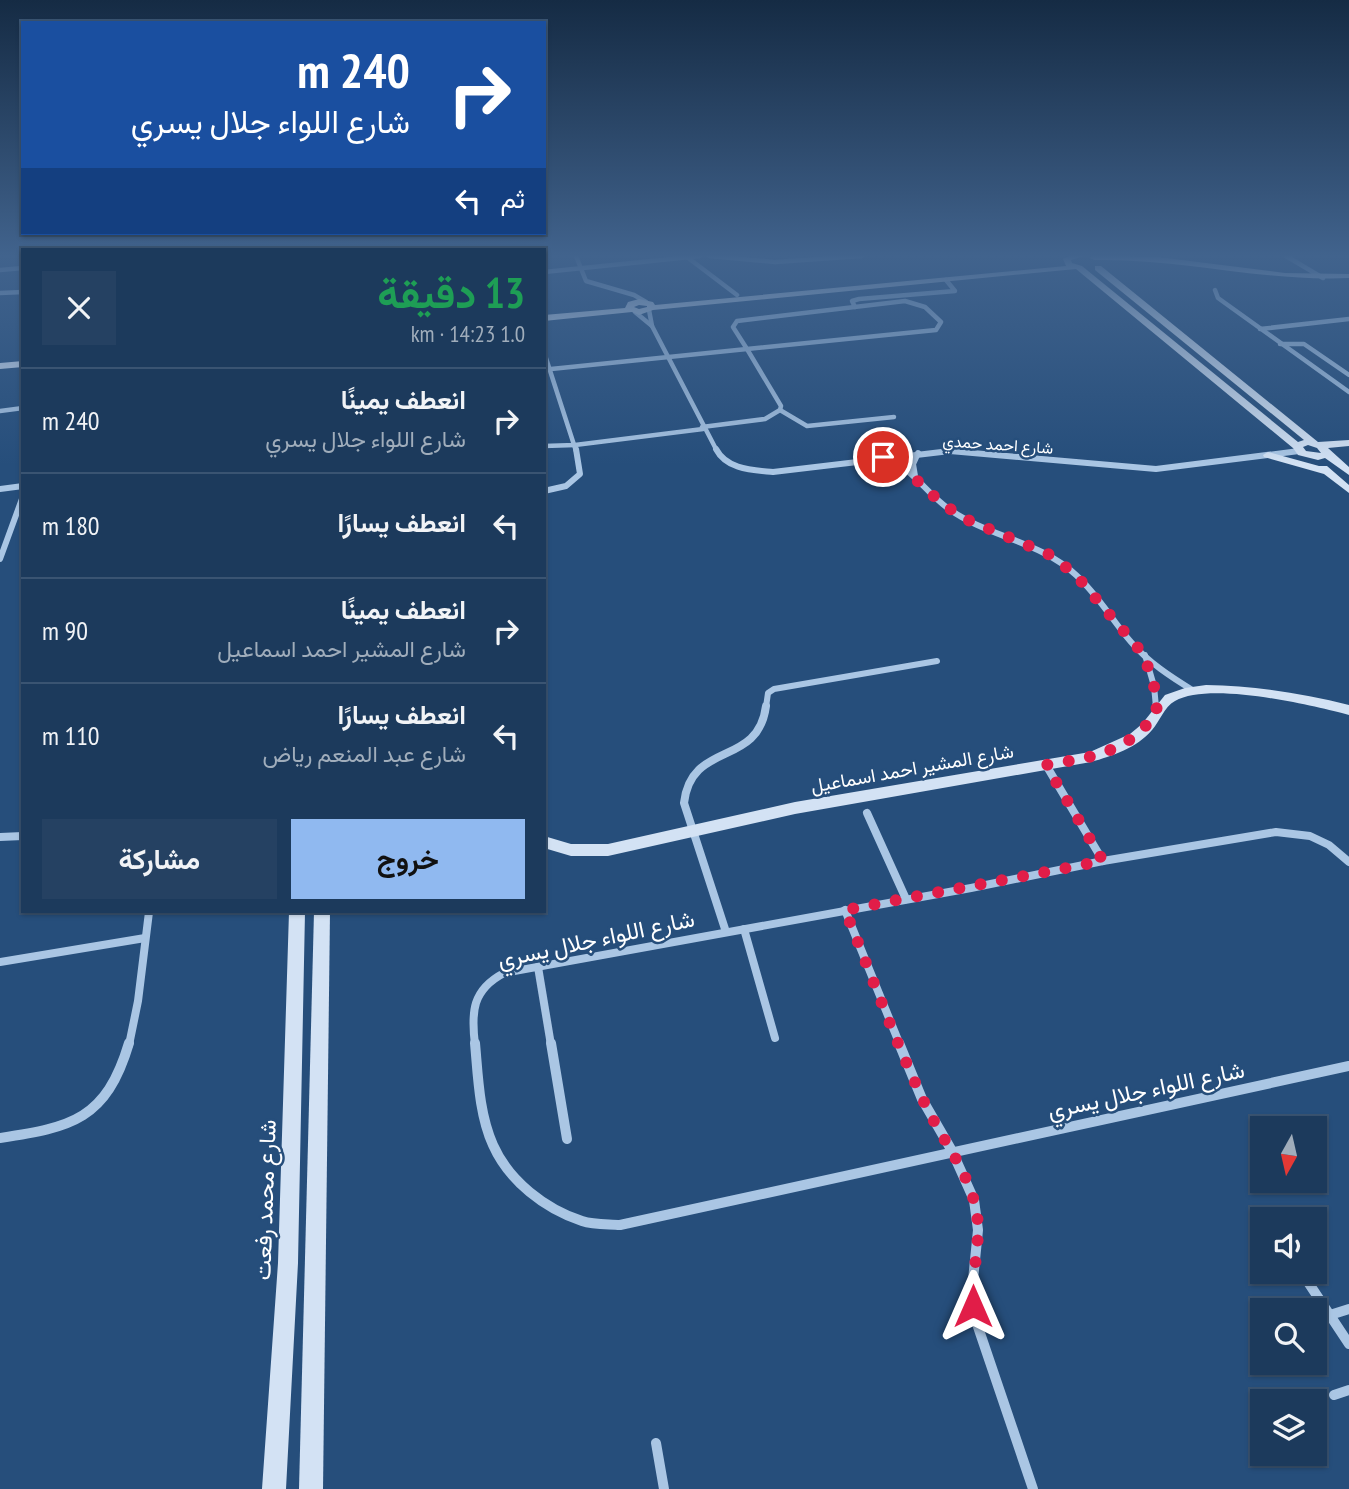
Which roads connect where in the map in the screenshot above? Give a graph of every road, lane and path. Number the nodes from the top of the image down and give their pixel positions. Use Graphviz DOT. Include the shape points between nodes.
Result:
graph roads {
  1 [pos="734,325"];
  2 [pos="941,325"];
  3 [pos="1148,325"];
  4 [pos="1173,325"];
  5 [pos="1255,325"];
  6 [pos="1291,325"];
  7 [pos="652,326"];
  8 [pos="1260,329"];
  9 [pos="1280,344"];
  10 [pos="748,350"];
  11 [pos="546,357"];
  12 [pos="669,358"];
  13 [pos="21,363"];
  14 [pos="0,366"];
  15 [pos="551,369"];
  16 [pos="21,370"];
  17 [pos="0,372"];
  18 [pos="1349,375"];
  19 [pos="1349,392"];
  20 [pos="21,408"];
  21 [pos="780,410"];
  22 [pos="0,411"];
  23 [pos="894,417"];
  24 [pos="703,428"];
  25 [pos="1276,429"];
  26 [pos="1349,443"];
  27 [pos="575,445"];
  28 [pos="546,446"];
  29 [pos="1322,448"];
  30 [pos="1349,449"];
  31 [pos="1301,451"];
  32 [pos="918,453"];
  33 [pos="1268,456"];
  34 [pos="883,457"];
  35 [pos="1328,472"];
  36 [pos="1349,472"];
  37 [pos="915,476"];
  38 [pos="21,486"];
  39 [pos="0,489"];
  40 [pos="1349,489"];
  41 [pos="546,491"];
  42 [pos="21,501"];
  43 [pos="0,559"];
  44 [pos="1144,655"];
  45 [pos="937,661"];
  46 [pos="1194,691"];
  47 [pos="1349,710"];
  48 [pos="1157,712"];
  49 [pos="1046,765"];
  50 [pos="867,813"];
  51 [pos="694,829"];
  52 [pos="21,836"];
  53 [pos="0,837"];
  54 [pos="546,843"];
  55 [pos="1103,861"];
  56 [pos="1349,862"];
  57 [pos="906,899"];
  58 [pos="845,910"];
  59 [pos="149,913"];
  60 [pos="297,913"];
  61 [pos="322,913"];
  62 [pos="744,929"];
  63 [pos="726,932"];
  64 [pos="145,938"];
  65 [pos="0,962"];
  66 [pos="538,967"];
  67 [pos="775,1038"];
  68 [pos="1349,1066"];
  69 [pos="0,1138"];
  70 [pos="567,1139"];
  71 [pos="952,1151"];
  72 [pos="1309,1284"];
  73 [pos="1349,1309"];
  74 [pos="1330,1315"];
  75 [pos="1349,1344"];
  76 [pos="1349,1390"];
  77 [pos="1334,1395"];
  78 [pos="656,1443"];
  79 [pos="273,1486"];
  80 [pos="311,1489"];
  81 [pos="664,1489"];
  82 [pos="1033,1489"];
  1 -- 10 [label="street"];
  2 -- 10 [label="street" via="936,330"];
  3 -- 25 [label="street"];
  4 -- 29 [label="street"];
  5 -- 8 [label="street"];
  6 -- 8 [label="street"];
  7 -- 12 [label="street, شارع احمد حمدي"];
  8 -- 9 [label="street"];
  9 -- 18 [label="street" via="1304,344"];
  9 -- 19 [label="street"];
  10 -- 12 [label="street"];
  10 -- 21 [label="street"];
  11 -- 15 [label="street"];
  12 -- 15 [label="street"];
  12 -- 24 [label="street, شارع احمد حمدي"];
  13 -- 14 [label="street"];
  15 -- 27 [label="street"];
  16 -- 17 [label="street"];
  20 -- 22 [label="street"];
  21 -- 23 [label="street" via="807,426"];
  21 -- 24 [label="street" via="765,419"];
  24 -- 27 [label="street"];
  24 -- 34 [label="street, شارع احمد حمدي" via="723,459 754,471"];
  25 -- 31 [label="street"];
  25 -- 33 [label="street" via="1278,442"];
  26 -- 29 [label="street"];
  27 -- 28 [label="street"];
  27 -- 41 [label="street" via="577,479"];
  29 -- 30 [label="street"];
  29 -- 31 [label="street" via="1303,443"];
  29 -- 31 [label="street" via="1321,457"];
  29 -- 36 [label="street"];
  31 -- 33 [label="street, شارع احمد حمدي"];
  31 -- 35 [label="street"];
  32 -- 33 [label="street, شارع احمد حمدي" via="964,452 1156,469"];
  32 -- 34 [label="street, شارع احمد حمدي"];
  32 -- 37 [label="street" via="913,464"];
  33 -- 35 [label="street"];
  34 -- 37 [label="street"];
  35 -- 40 [label="street"];
  37 -- 44 [label="street" via="961,517 1063,564"];
  38 -- 39 [label="street"];
  42 -- 43 [label="street"];
  44 -- 46 [label="street"];
  44 -- 48 [label="street"];
  45 -- 51 [label="street" via="770,691 764,720 753,737 703,763 687,781 684,803"];
  46 -- 47 [label="street, شارع المشير احمد اسماعيل" via="1262,693"];
  46 -- 48 [label="street, شارع المشير احمد اسماعيل" via="1169,699"];
  48 -- 49 [label="street, شارع المشير احمد اسماعيل" via="1145,730 1113,750"];
  49 -- 51 [label="street, شارع المشير احمد اسماعيل"];
  49 -- 55 [label="street"];
  50 -- 57 [label="street"];
  51 -- 54 [label="street, شارع المشير احمد اسماعيل" via="608,850 572,850"];
  51 -- 63 [label="street"];
  52 -- 53 [label="street"];
  55 -- 56 [label="street, شارع اللواء جلال يسري" via="1276,832 1310,836"];
  55 -- 57 [label="street, شارع اللواء جلال يسري"];
  57 -- 58 [label="street, شارع اللواء جلال يسري"];
  58 -- 62 [label="street, شارع اللواء جلال يسري"];
  58 -- 71 [label="street" via="922,1099"];
  59 -- 64 [label="street"];
  60 -- 79 [label="street, شارع محمد رفعت" via="288,1250"];
  61 -- 80 [label="street"];
  62 -- 63 [label="street, شارع اللواء جلال يسري"];
  62 -- 67 [label="street"];
  63 -- 66 [label="street, شارع اللواء جلال يسري"];
  64 -- 65 [label="street"];
  64 -- 69 [label="street" via="130,1044 111,1089 92,1111 65,1126"];
  66 -- 70 [label="street"];
  66 -- 71 [label="street, شارع اللواء جلال يسري" via="504,973 489,981 481,990 472,1018 481,1102 493,1145 517,1181 551,1208 584,1222 620,1225"];
  68 -- 71 [label="street, شارع اللواء جلال يسري"];
  71 -- 82 [label="street" via="977,1215 972,1290 977,1324"];
  72 -- 74 [label="street"];
  73 -- 74 [label="street"];
  74 -- 75 [label="street"];
  76 -- 77 [label="street"];
  78 -- 81 [label="street"];
}
